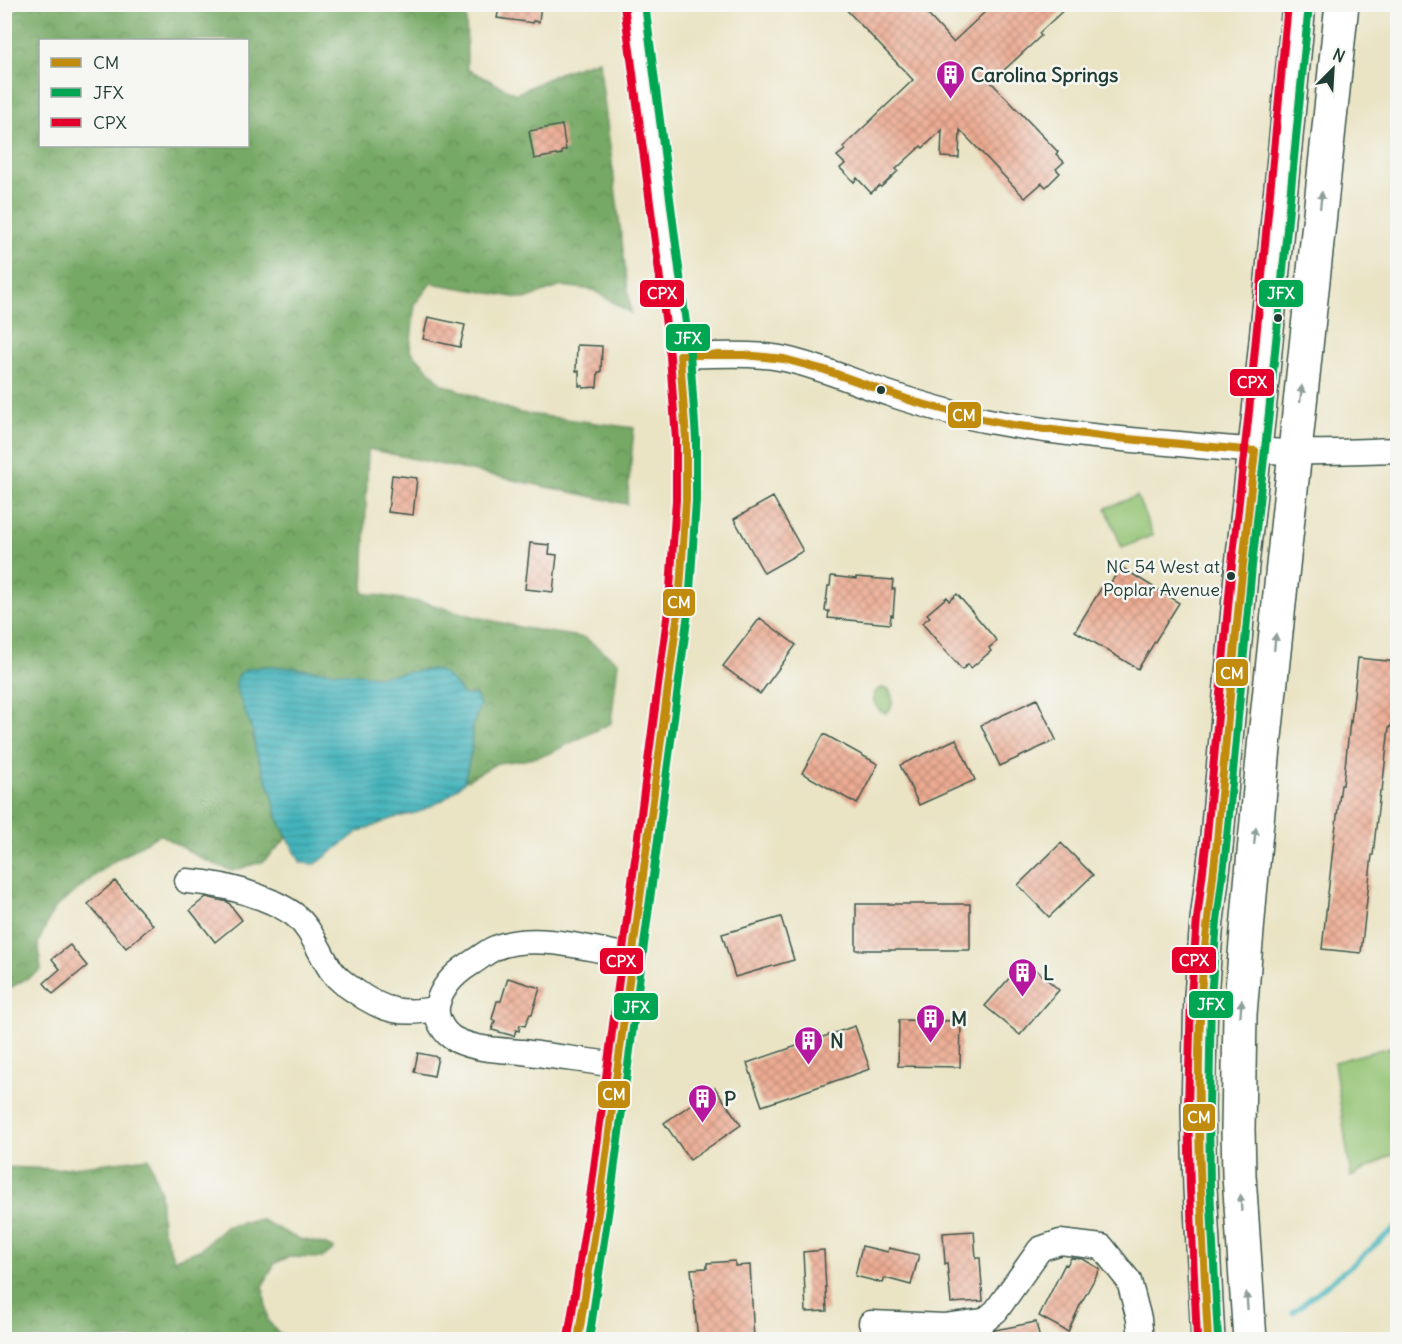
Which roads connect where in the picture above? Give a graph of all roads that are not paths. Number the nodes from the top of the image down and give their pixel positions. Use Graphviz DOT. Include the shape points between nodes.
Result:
graph roads {
  1 [pos="634,4"];
  2 [pos="1299,4"];
  3 [pos="1342,4"];
  4 [pos="680,355"];
  5 [pos="1398,450"];
  6 [pos="1255,451"];
  7 [pos="1295,452"];
  8 [pos="187,881"];
  9 [pos="632,957"];
  10 [pos="437,1008"];
  11 [pos="618,1065"];
  12 [pos="872,1323"];
  13 [pos="578,1340"];
  14 [pos="1141,1340"];
  15 [pos="1208,1340"];
  16 [pos="1250,1340"];
  1 -- 4 [label="street"];
  2 -- 6 [label="highway"];
  7 -- 3 [label="highway, one-way"];
  4 -- 6 [label="street" via="738,354 784,359 987,421"];
  4 -- 9 [label="street" via="686,440 684,550"];
  5 -- 7 [label="street"];
  6 -- 7 [label="street"];
  6 -- 15 [label="highway" via="1201,996 1198,1108"];
  16 -- 7 [label="highway, one-way" via="1239,1175 1240,1014"];
  8 -- 10 [label="street" via="250,893 285,908 305,926 340,981 383,1008 402,1012"];
  9 -- 10 [label="street" via="555,942 520,942 494,949 463,969 446,985"];
  9 -- 11 [label="street"];
  10 -- 11 [label="street" via="443,1030 454,1040 482,1049"];
  11 -- 13 [label="street"];
  12 -- 14 [label="street" via="945,1326 984,1322 1040,1249 1060,1242 1102,1247 1129,1281"];
}
